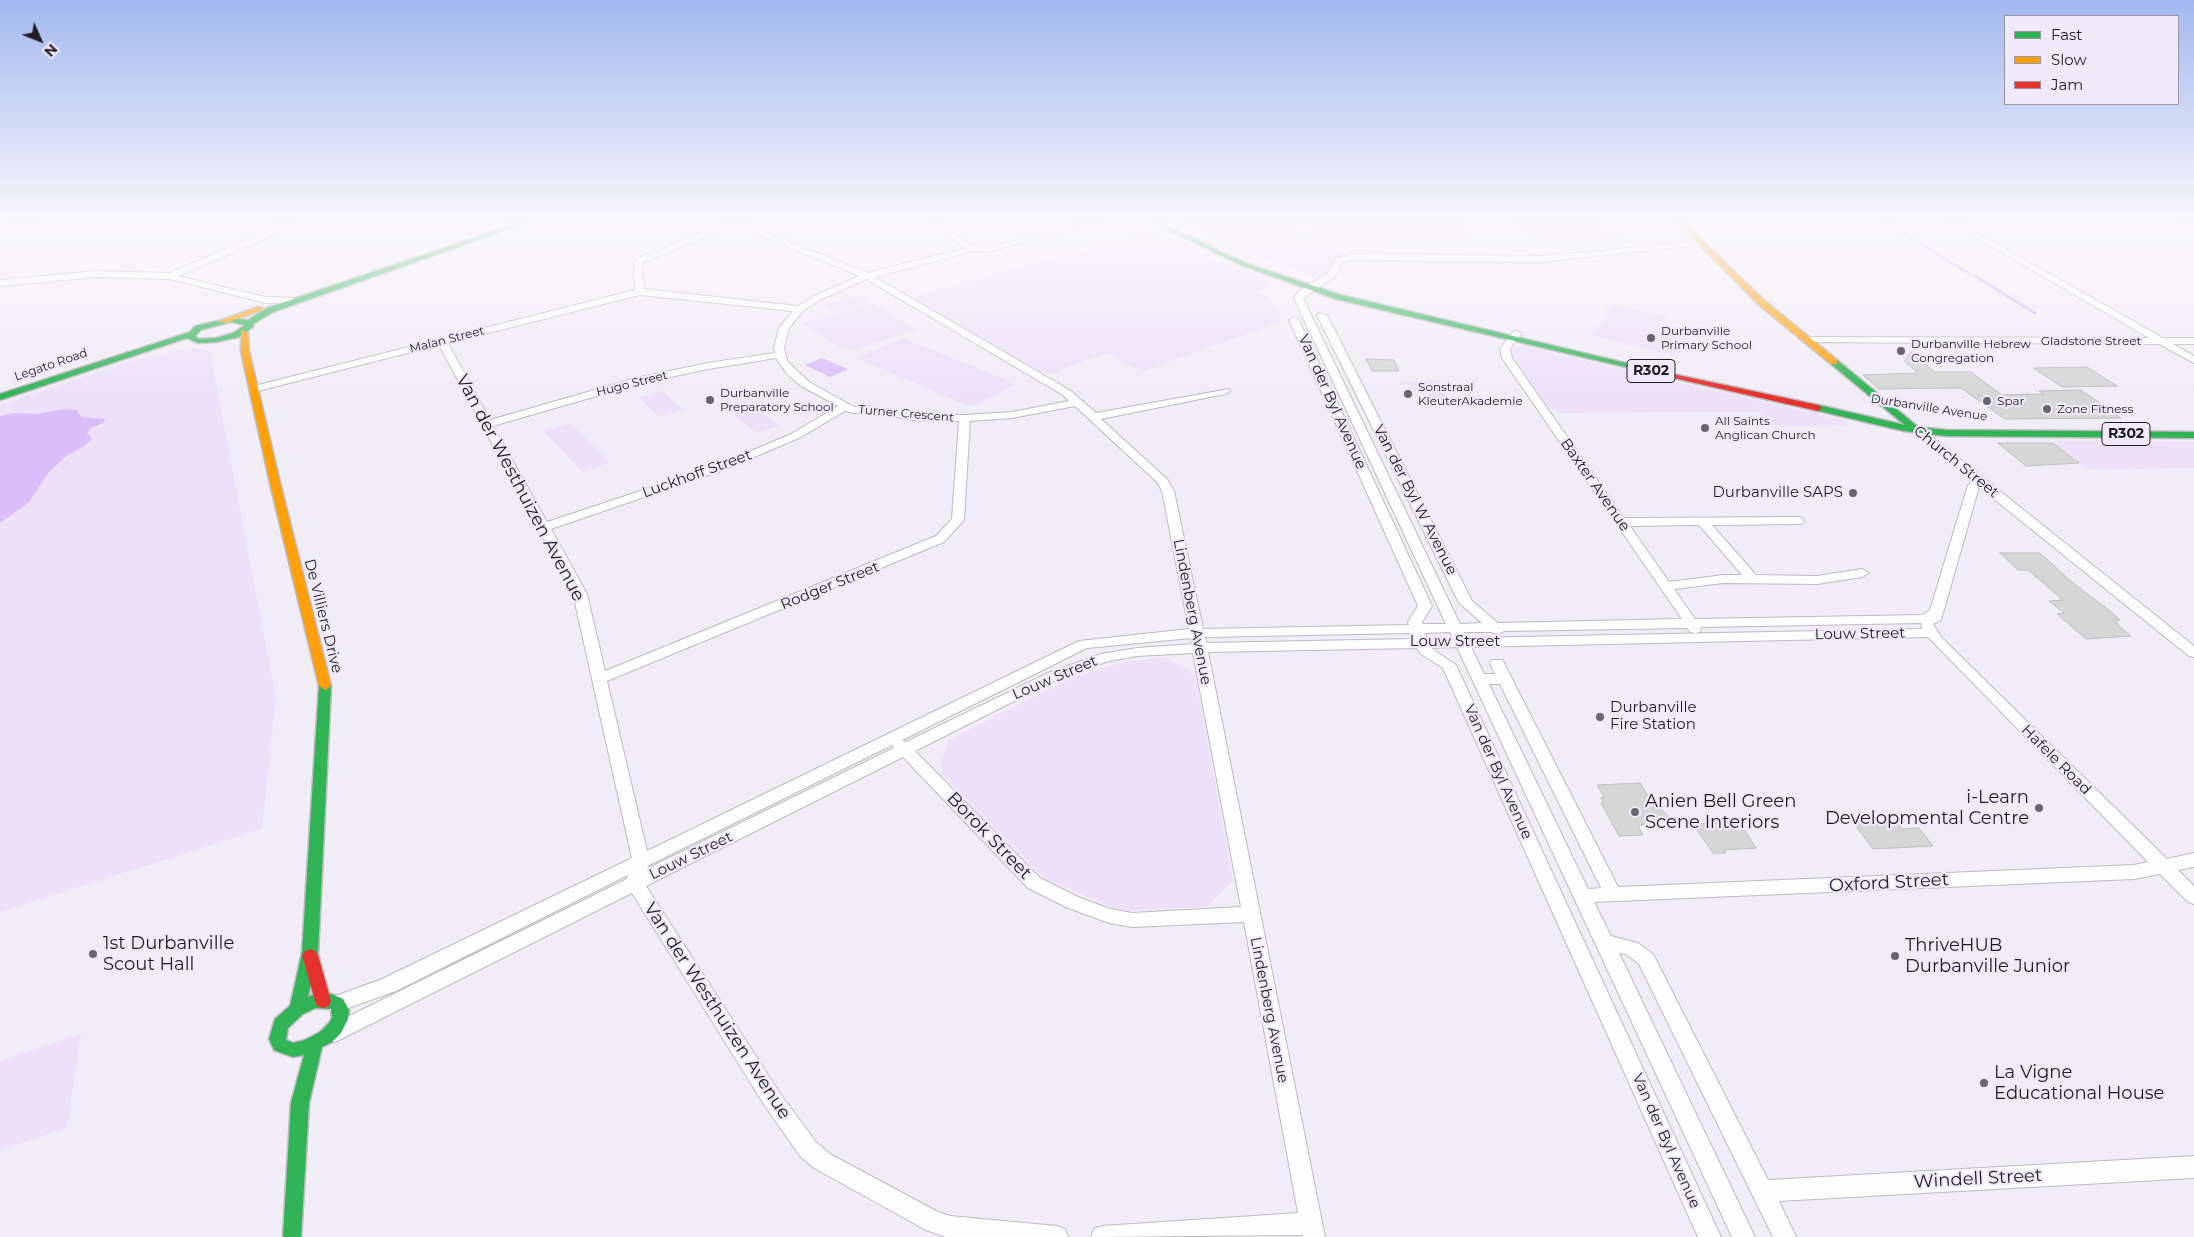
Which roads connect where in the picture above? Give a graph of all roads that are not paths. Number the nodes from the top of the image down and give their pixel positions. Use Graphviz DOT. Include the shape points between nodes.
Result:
graph roads {
  1 [pos="25,281"];
  2 [pos="189,281"];
  3 [pos="350,281"];
  4 [pos="354,281"];
  5 [pos="639,281"];
  6 [pos="855,281"];
  7 [pos="875,281"];
  8 [pos="1299,281"];
  9 [pos="1302,281"];
  10 [pos="1323,281"];
  11 [pos="1738,281"];
  12 [pos="2056,281"];
  13 [pos="0,283"];
  14 [pos="1315,286"];
  15 [pos="640,292"];
  16 [pos="265,300"];
  17 [pos="290,300"];
  18 [pos="258,310"];
  19 [pos="800,310"];
  20 [pos="1322,315"];
  21 [pos="223,320"];
  22 [pos="1294,320"];
  23 [pos="246,327"];
  24 [pos="190,334"];
  25 [pos="1514,336"];
  26 [pos="1808,340"];
  27 [pos="211,341"];
  28 [pos="2162,341"];
  29 [pos="2194,341"];
  30 [pos="442,342"];
  31 [pos="1338,348"];
  32 [pos="1322,350"];
  33 [pos="245,352"];
  34 [pos="780,355"];
  35 [pos="111,360"];
  36 [pos="2194,360"];
  37 [pos="1855,379"];
  38 [pos="254,389"];
  39 [pos="1225,391"];
  40 [pos="0,397"];
  41 [pos="1078,402"];
  42 [pos="844,407"];
  43 [pos="1844,408"];
  44 [pos="1094,416"];
  45 [pos="965,418"];
  46 [pos="1906,421"];
  47 [pos="488,424"];
  48 [pos="1917,430"];
  49 [pos="1991,432"];
  50 [pos="2194,435"];
  51 [pos="1980,481"];
  52 [pos="1702,521"];
  53 [pos="1798,521"];
  54 [pos="1621,522"];
  55 [pos="545,527"];
  56 [pos="1862,573"];
  57 [pos="1752,579"];
  58 [pos="1665,586"];
  59 [pos="1930,621"];
  60 [pos="1692,624"];
  61 [pos="1496,628"];
  62 [pos="1458,635"];
  63 [pos="1418,636"];
  64 [pos="1700,637"];
  65 [pos="1198,640"];
  66 [pos="1504,642"];
  67 [pos="2194,653"];
  68 [pos="1497,663"];
  69 [pos="600,678"];
  70 [pos="1478,679"];
  71 [pos="1505,679"];
  72 [pos="892,737"];
  73 [pos="905,750"];
  74 [pos="2194,860"];
  75 [pos="641,861"];
  76 [pos="2164,867"];
  77 [pos="635,884"];
  78 [pos="1612,895"];
  79 [pos="1582,896"];
  80 [pos="2194,897"];
  81 [pos="1250,914"];
  82 [pos="1604,942"];
  83 [pos="310,953"];
  84 [pos="330,1002"];
  85 [pos="297,1009"];
  86 [pos="321,1041"];
  87 [pos="294,1059"];
  88 [pos="300,1103"];
  89 [pos="2194,1166"];
  90 [pos="1762,1191"];
  91 [pos="1313,1230"];
  92 [pos="292,1237"];
  93 [pos="1057,1237"];
  94 [pos="1102,1237"];
  95 [pos="1710,1237"];
  96 [pos="1744,1237"];
  97 [pos="1785,1237"];
  1 -- 13 [label="street"];
  2 -- 16 [label="street"];
  3 -- 17 [label="main road"];
  4 -- 23 [label="main road" via="270,310"];
  5 -- 15 [label="street"];
  6 -- 19 [label="street" via="826,292"];
  7 -- 41 [label="street, Lindenberg Avenue"];
  8 -- 14 [label="main road, Durbanville Avenue / R302"];
  9 -- 14 [label="main road, Durbanville Avenue / R302"];
  10 -- 14 [label="street"];
  11 -- 26 [label="main road, Church Street"];
  12 -- 28 [label="street"];
  14 -- 25 [label="main road, Durbanville Avenue / R302"];
  14 -- 32 [label="street, Van der Byl Avenue" via="1298,298"];
  15 -- 19 [label="street, Malan Street"];
  15 -- 30 [label="street, Malan Street"];
  16 -- 17 [label="street"];
  16 -- 18 [label="street"];
  17 -- 18 [label="main road"];
  18 -- 21 [label="main road"];
  19 -- 34 [label="street" via="784,328"];
  20 -- 31 [label="street, Van der Byl W Avenue"];
  21 -- 23 [label="main road" via="239,320"];
  21 -- 24 [label="main road, Legato Road"];
  22 -- 63 [label="street, Van der Byl Avenue" via="1425,606 1415,621"];
  23 -- 27 [label="main road, Legato Road"];
  23 -- 33 [label="main road, De Villiers Drive"];
  24 -- 27 [label="main road" via="193,339"];
  24 -- 35 [label="main road, Legato Road"];
  25 -- 43 [label="main road, Durbanville Avenue / R302"];
  25 -- 48 [label="main road, Durbanville Avenue / R302"];
  25 -- 54 [label="street, Baxter Avenue" via="1505,349 1508,358"];
  26 -- 28 [label="street, Gladstone Street"];
  26 -- 37 [label="main road, Church Street"];
  27 -- 33 [label="main road" via="237,345"];
  27 -- 35 [label="main road, Legato Road"];
  28 -- 29 [label="street, Gladstone Street"];
  28 -- 36 [label="street"];
  30 -- 38 [label="street, Malan Street"];
  30 -- 47 [label="street, Van der Westhuizen Avenue"];
  31 -- 32 [label="street"];
  31 -- 61 [label="street, Van der Byl W Avenue" via="1466,603"];
  32 -- 62 [label="street, Van der Byl Avenue"];
  33 -- 38 [label="main road, De Villiers Drive"];
  34 -- 42 [label="street, Turner Crescent" via="798,378"];
  34 -- 47 [label="street, Hugo Street" via="636,381"];
  35 -- 40 [label="main road, Legato Road"];
  37 -- 43 [label="main road" via="1857,386 1872,400 1867,406"];
  37 -- 46 [label="main road, Church Street"];
  38 -- 83 [label="main road, De Villiers Drive" via="324,685"];
  39 -- 44 [label="street"];
  41 -- 44 [label="street, Lindenberg Avenue"];
  41 -- 45 [label="street, Turner Crescent" via="1012,415"];
  42 -- 45 [label="street, Turner Crescent" via="914,417"];
  42 -- 55 [label="street, Luckhoff Street" via="795,436 722,467"];
  43 -- 46 [label="main road, Durbanville Avenue / R302"];
  44 -- 65 [label="street, Lindenberg Avenue" via="1166,486"];
  45 -- 69 [label="street, Rodger Street" via="958,520 940,539"];
  46 -- 48 [label="main road, Church Street"];
  46 -- 49 [label="main road, Durbanville Avenue / R302"];
  47 -- 55 [label="street, Van der Westhuizen Avenue"];
  48 -- 49 [label="main road, Durbanville Avenue / R302"];
  48 -- 51 [label="street, Church Street"];
  49 -- 50 [label="main road, R302"];
  51 -- 59 [label="street" via="1974,485"];
  51 -- 67 [label="street, Church Street"];
  52 -- 53 [label="street"];
  52 -- 54 [label="street"];
  52 -- 57 [label="street"];
  54 -- 58 [label="street, Baxter Avenue"];
  55 -- 69 [label="street, Van der Westhuizen Avenue" via="580,594"];
  56 -- 57 [label="street" via="1818,580"];
  57 -- 58 [label="street"];
  58 -- 60 [label="street, Baxter Avenue"];
  59 -- 60 [label="street, Louw Street"];
  59 -- 64 [label="street, Louw Street"];
  59 -- 76 [label="street, Hafele Road"];
  60 -- 61 [label="street, Louw Street"];
  60 -- 64 [label="street, Baxter Avenue"];
  61 -- 62 [label="street, Louw Street"];
  61 -- 66 [label="street, Van der Byl W Avenue"];
  62 -- 63 [label="street, Louw Street"];
  62 -- 66 [label="street, Louw Street"];
  62 -- 70 [label="street, Van der Byl Avenue"];
  63 -- 65 [label="street, Louw Street"];
  63 -- 95 [label="street, Van der Byl Avenue" via="1426,651 1450,664"];
  64 -- 66 [label="street, Louw Street"];
  65 -- 72 [label="street, Louw Street" via="1079,645"];
  65 -- 73 [label="street, Louw Street" via="1078,665"];
  65 -- 81 [label="street, Lindenberg Avenue"];
  68 -- 71 [label="street"];
  69 -- 75 [label="street, Van der Westhuizen Avenue"];
  70 -- 71 [label="street"];
  70 -- 79 [label="street, Van der Byl Avenue"];
  71 -- 78 [label="street"];
  72 -- 73 [label="street, Borok Street"];
  72 -- 75 [label="street, Louw Street"];
  73 -- 77 [label="street, Louw Street"];
  73 -- 81 [label="street, Borok Street" via="1034,882 1072,902 1109,916 1132,920"];
  74 -- 76 [label="street, Oxford Street"];
  75 -- 77 [label="street, Van der Westhuizen Avenue"];
  75 -- 84 [label="street, Louw Street" via="389,985"];
  76 -- 78 [label="street, Oxford Street" via="2134,872"];
  76 -- 80 [label="street, Hafele Road"];
  77 -- 86 [label="street, Louw Street"];
  77 -- 93 [label="street, Van der Westhuizen Avenue" via="772,1100 814,1155 934,1222 950,1227"];
  78 -- 79 [label="street, Oxford Street"];
  79 -- 82 [label="street, Van der Byl Avenue"];
  81 -- 91 [label="street, Lindenberg Avenue"];
  82 -- 90 [label="street" via="1631,948 1646,959"];
  82 -- 96 [label="street, Van der Byl Avenue"];
  83 -- 84 [label="main road, De Villiers Drive"];
  83 -- 85 [label="main road, De Villiers Drive"];
  84 -- 85 [label="main road" via="315,1001"];
  84 -- 86 [label="main road" via="341,1010 340,1019"];
  85 -- 87 [label="main road" via="281,1024 278,1032 280,1045"];
  86 -- 87 [label="main road"];
  86 -- 88 [label="main road"];
  87 -- 88 [label="main road"];
  88 -- 92 [label="main road"];
  89 -- 90 [label="street, Windell Street"];
  90 -- 97 [label="street"];
  91 -- 94 [label="street"];
}
